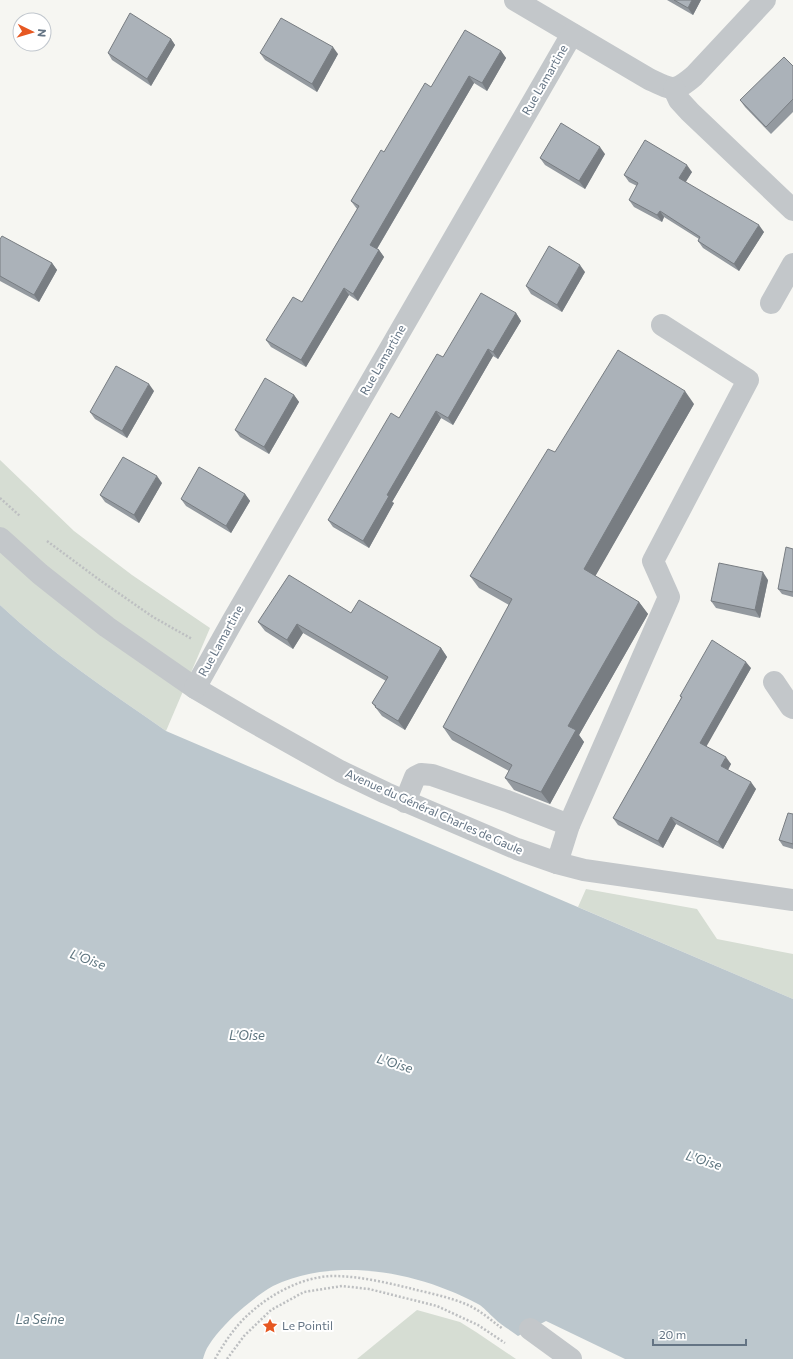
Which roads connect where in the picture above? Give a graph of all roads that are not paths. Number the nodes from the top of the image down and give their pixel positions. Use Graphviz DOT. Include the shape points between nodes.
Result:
graph roads {
  1 [pos="515,0"];
  2 [pos="765,0"];
  3 [pos="572,34"];
  4 [pos="674,89"];
  5 [pos="793,210"];
  6 [pos="793,264"];
  7 [pos="770,303"];
  8 [pos="662,325"];
  9 [pos="0,538"];
  10 [pos="774,682"];
  11 [pos="195,688"];
  12 [pos="793,708"];
  13 [pos="405,802"];
  14 [pos="569,825"];
  15 [pos="557,863"];
  16 [pos="793,900"];
  17 [pos="530,1329"];
  18 [pos="571,1359"];
  1 -- 3 [label="street, Rue Lamartine"];
  2 -- 4 [label="street" via="694,76 683,86"];
  3 -- 4 [label="street, Rue Lamartine" via="649,79"];
  3 -- 11 [label="street, Rue Lamartine"];
  4 -- 5 [label="street" via="679,100 690,112"];
  6 -- 7 [label="street"];
  8 -- 14 [label="street" via="748,380 653,561 669,597"];
  9 -- 11 [label="street, Avenue du Général Charles de Gaule" via="107,628"];
  10 -- 12 [label="street"];
  11 -- 13 [label="street, Avenue du Général Charles de Gaule" via="333,767"];
  13 -- 14 [label="street" via="415,777 421,774 432,775"];
  13 -- 15 [label="street, Avenue du Général Charles de Gaule"];
  14 -- 15 [label="street"];
  15 -- 16 [label="street, Avenue du Général Charles de Gaule" via="584,870"];
  17 -- 18 [label="street"];
}
